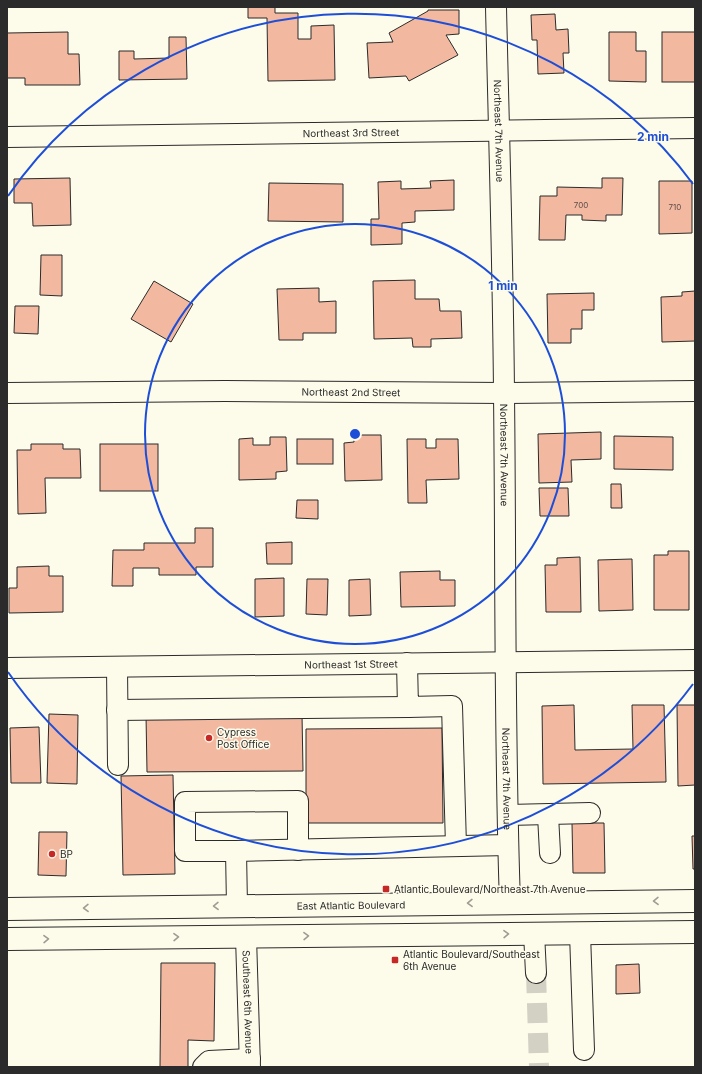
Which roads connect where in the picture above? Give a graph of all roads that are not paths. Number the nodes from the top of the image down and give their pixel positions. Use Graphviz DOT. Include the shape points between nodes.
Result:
graph roads {
  1 [pos="496,7"];
  2 [pos="695,128"];
  3 [pos="498,130"];
  4 [pos="7,138"];
  5 [pos="695,390"];
  6 [pos="504,393"];
  7 [pos="7,394"];
  8 [pos="695,660"];
  9 [pos="506,662"];
  10 [pos="407,663"];
  11 [pos="117,667"];
  12 [pos="7,668"];
  13 [pos="408,707"];
  14 [pos="118,710"];
  15 [pos="118,765"];
  16 [pos="590,813"];
  17 [pos="508,815"];
  18 [pos="548,815"];
  19 [pos="508,845"];
  20 [pos="456,846"];
  21 [pos="298,850"];
  22 [pos="236,851"];
  23 [pos="550,853"];
  24 [pos="695,901"];
  25 [pos="510,903"];
  26 [pos="237,906"];
  27 [pos="297,906"];
  28 [pos="7,909"];
  29 [pos="695,932"];
  30 [pos="534,933"];
  31 [pos="580,933"];
  32 [pos="414,935"];
  33 [pos="246,937"];
  34 [pos="7,939"];
  35 [pos="536,973"];
  36 [pos="584,1050"];
  37 [pos="250,1063"];
  38 [pos="203,1067"];
  1 -- 3 [label="street, Northeast 7th Avenue"];
  2 -- 3 [label="street, Northeast 3rd Street"];
  3 -- 4 [label="street, Northeast 3rd Street"];
  3 -- 6 [label="street, Northeast 7th Avenue"];
  5 -- 6 [label="street, Northeast 2nd Street"];
  6 -- 7 [label="street, Northeast 2nd Street" via="226,391"];
  6 -- 9 [label="street, Northeast 7th Avenue"];
  8 -- 9 [label="street, Northeast 1st Street"];
  9 -- 10 [label="street, Northeast 1st Street"];
  9 -- 17 [label="street, Northeast 7th Avenue"];
  10 -- 11 [label="street, Northeast 1st Street"];
  10 -- 13 [label="street"];
  11 -- 12 [label="street, Northeast 1st Street"];
  11 -- 14 [label="street"];
  13 -- 14 [label="street"];
  13 -- 20 [label="street" via="452,706"];
  14 -- 15 [label="street"];
  16 -- 18 [label="street"];
  17 -- 18 [label="street"];
  17 -- 19 [label="street, Northeast 7th Avenue"];
  18 -- 23 [label="street"];
  19 -- 20 [label="street"];
  19 -- 25 [label="street, Northeast 7th Avenue"];
  20 -- 21 [label="street"];
  21 -- 22 [label="street"];
  21 -- 22 [label="street" via="298,801 185,802 185,851"];
  22 -- 26 [label="street"];
  24 -- 25 [label="main road, East Atlantic Boulevard, one-way"];
  25 -- 27 [label="main road, East Atlantic Boulevard, one-way"];
  25 -- 32 [label="main road" via="502,915 488,922"];
  26 -- 27 [label="main road, East Atlantic Boulevard"];
  26 -- 28 [label="main road, East Atlantic Boulevard, one-way"];
  27 -- 33 [label="main road" via="259,922"];
  29 -- 31 [label="main road"];
  30 -- 31 [label="main road"];
  32 -- 30 [label="main road, one-way"];
  30 -- 35 [label="street"];
  31 -- 36 [label="street"];
  33 -- 32 [label="main road, one-way"];
  34 -- 33 [label="main road, one-way"];
  33 -- 37 [label="street, Southeast 6th Avenue"];
  37 -- 38 [label="street" via="209,1061"];
}
